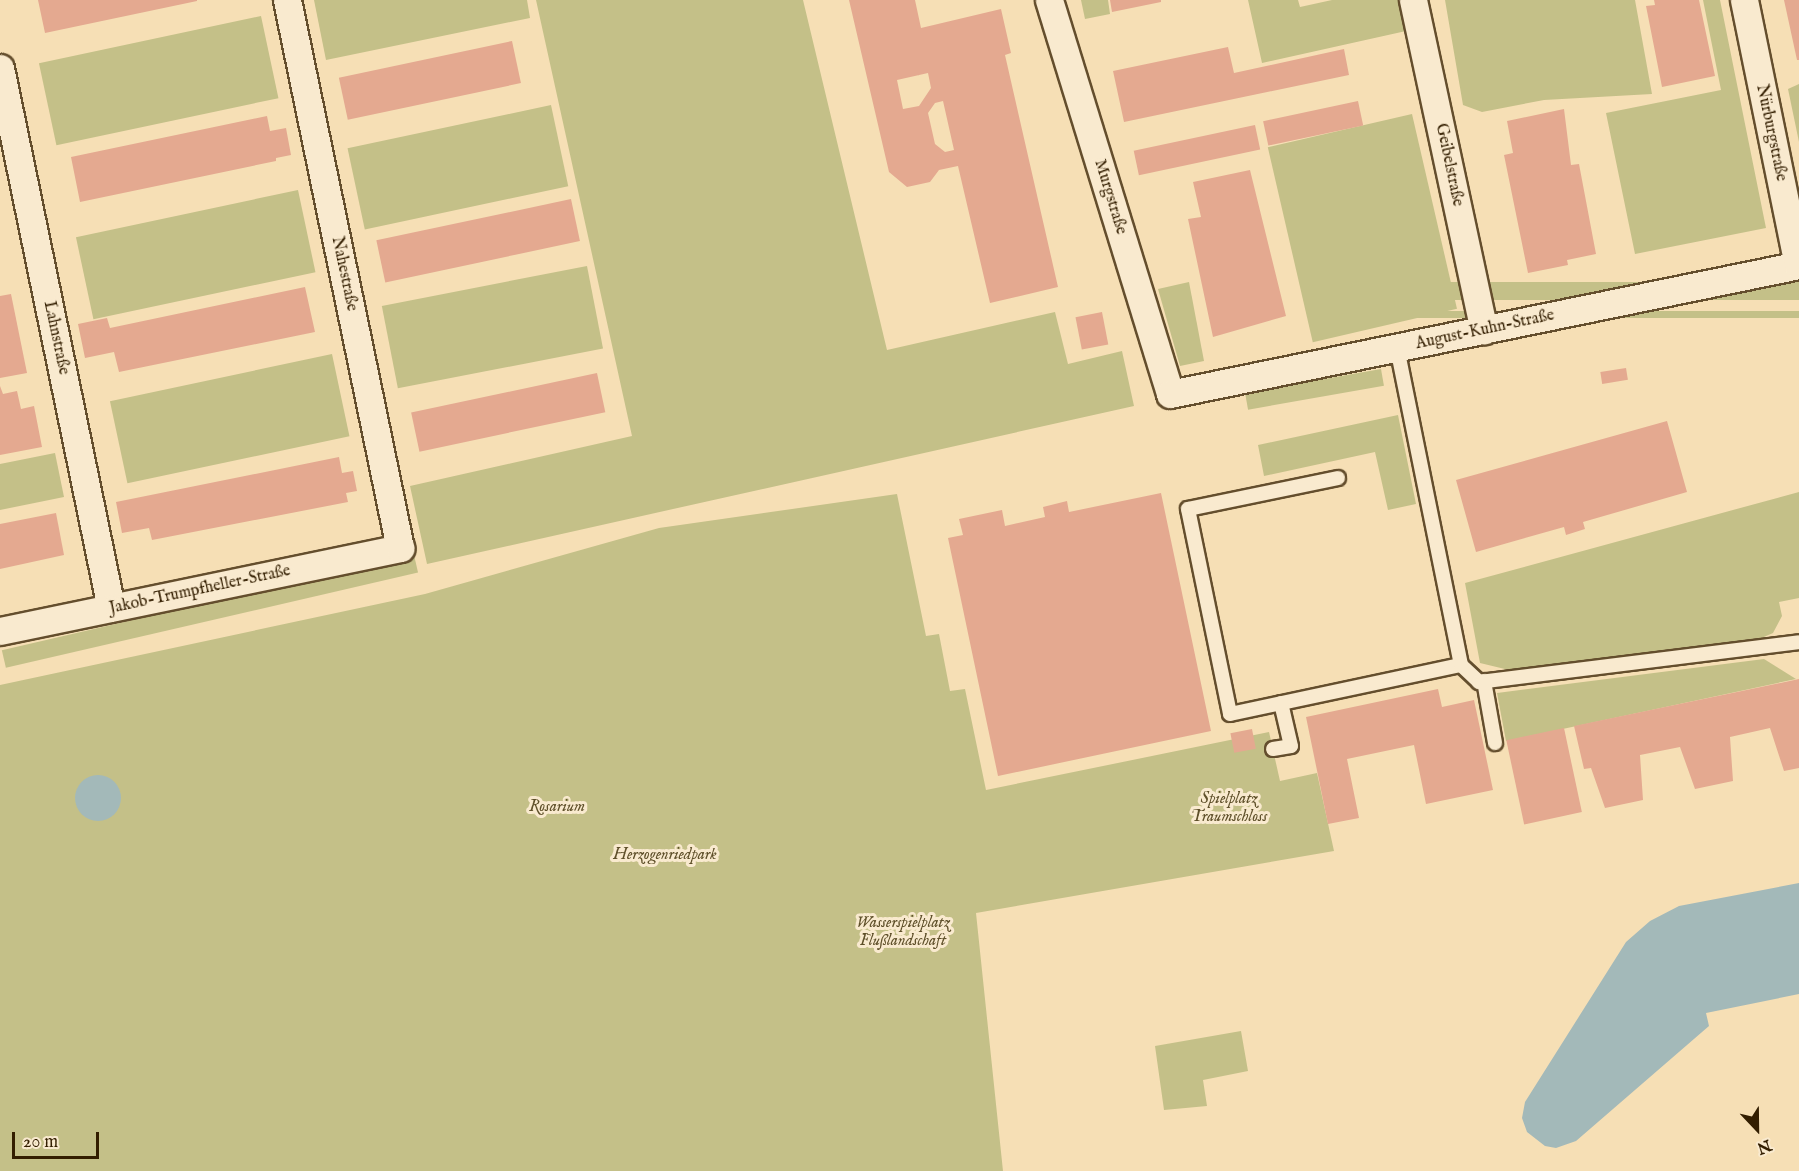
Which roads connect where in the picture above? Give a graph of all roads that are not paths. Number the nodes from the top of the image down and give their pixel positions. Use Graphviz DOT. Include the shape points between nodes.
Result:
graph roads {
  1 [pos="287,0"];
  2 [pos="1048,0"];
  3 [pos="1413,0"];
  4 [pos="1743,0"];
  5 [pos="0,68"];
  6 [pos="1798,265"];
  7 [pos="1484,330"];
  8 [pos="1397,348"];
  9 [pos="1170,394"];
  10 [pos="1338,478"];
  11 [pos="400,549"];
  12 [pos="111,608"];
  13 [pos="0,631"];
  14 [pos="1799,642"];
  15 [pos="1461,665"];
  16 [pos="1484,681"];
  17 [pos="1281,703"];
  18 [pos="1486,724"];
  19 [pos="1273,749"];
  1 -- 11 [label="street, Nahestraße"];
  2 -- 9 [label="street, Murgstraße"];
  3 -- 7 [label="street, Geibelstraße"];
  4 -- 6 [label="street, Nürburgstraße"];
  5 -- 12 [label="street, Lahnstraße"];
  6 -- 7 [label="street, August-Kuhn-Straße"];
  7 -- 8 [label="street, August-Kuhn-Straße"];
  8 -- 9 [label="street, August-Kuhn-Straße"];
  8 -- 15 [label="lane"];
  10 -- 17 [label="lane" via="1188,509 1230,714"];
  11 -- 12 [label="street, Jakob-Trumpfheller-Straße"];
  12 -- 13 [label="street, Jakob-Trumpfheller-Straße"];
  14 -- 16 [label="lane"];
  15 -- 16 [label="lane" via="1479,682"];
  15 -- 17 [label="lane"];
  16 -- 18 [label="lane"];
  17 -- 19 [label="lane" via="1291,746"];
}
